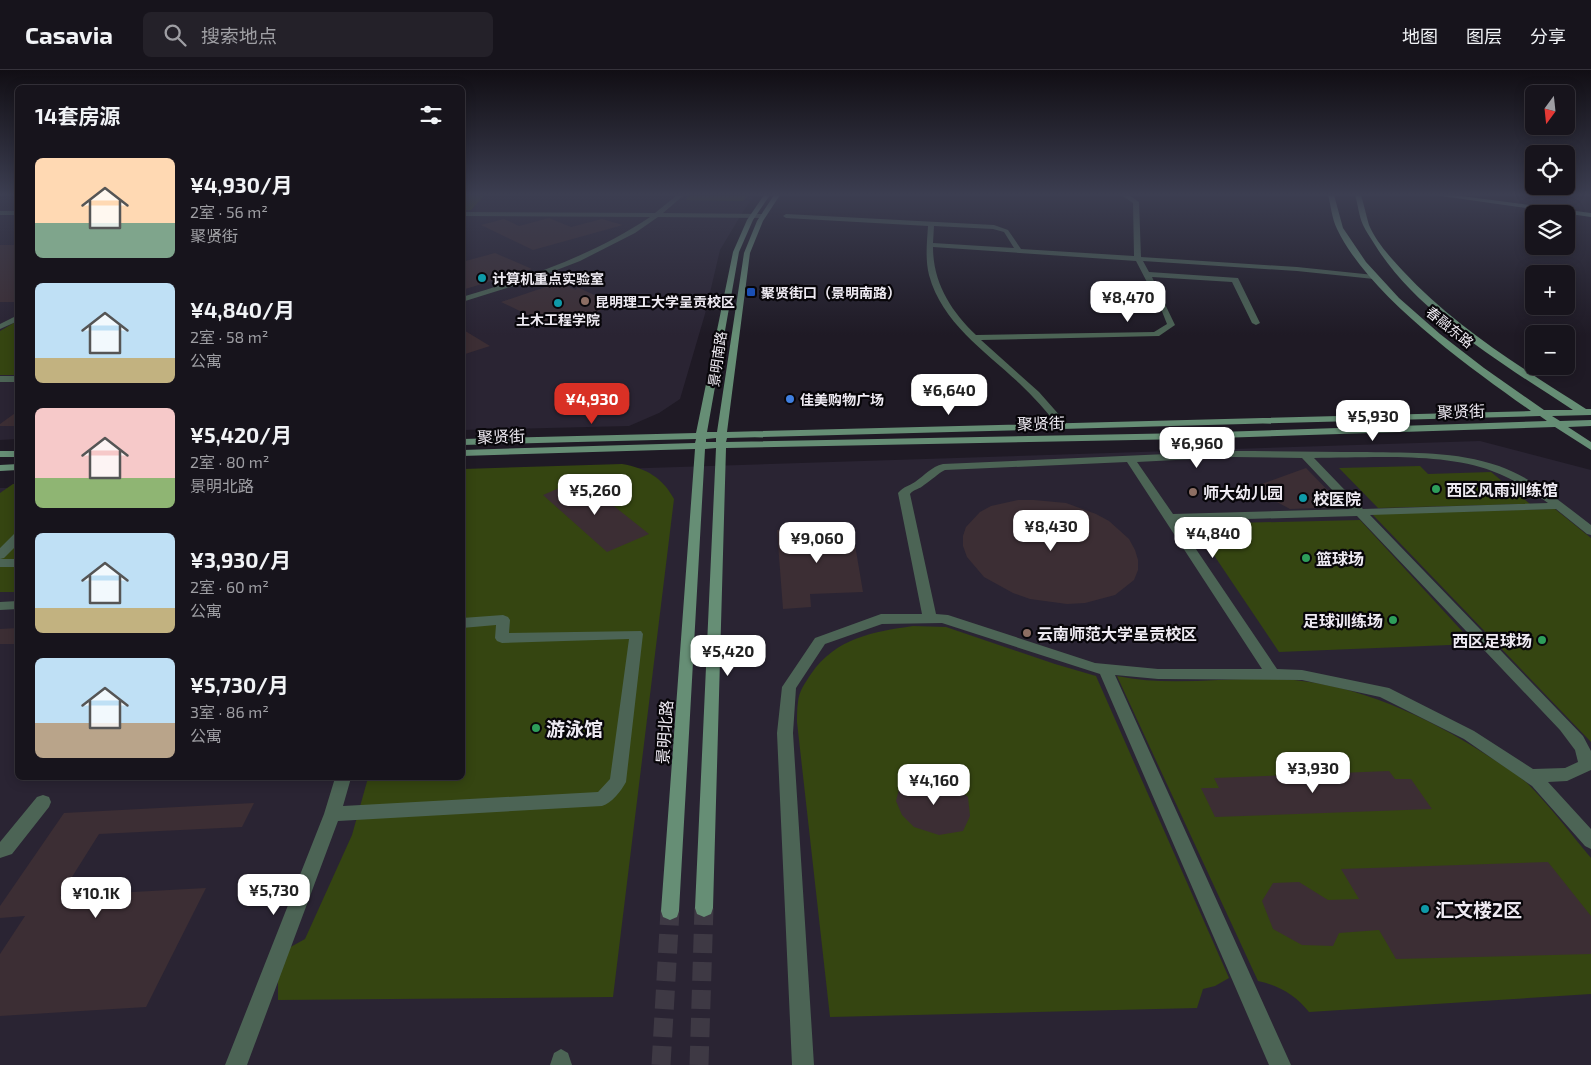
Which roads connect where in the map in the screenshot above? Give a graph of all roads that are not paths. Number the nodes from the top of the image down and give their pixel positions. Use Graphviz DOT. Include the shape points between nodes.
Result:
graph roads {
  1 [pos="615,241"];
  2 [pos="740,241"];
  3 [pos="752,241"];
  4 [pos="930,241"];
  5 [pos="1013,241"];
  6 [pos="1137,241"];
  7 [pos="1347,241"];
  8 [pos="1375,241"];
  9 [pos="930,245"];
  10 [pos="1019,251"];
  11 [pos="1138,258"];
  12 [pos="1146,274"];
  13 [pos="1374,276"];
  14 [pos="465,299"];
  15 [pos="15,319"];
  16 [pos="1256,323"];
  17 [pos="0,327"];
  18 [pos="974,338"];
  19 [pos="0,379"];
  20 [pos="15,379"];
  21 [pos="1542,413"];
  22 [pos="1588,414"];
  23 [pos="1591,423"];
  24 [pos="1558,424"];
  25 [pos="1064,426"];
  26 [pos="700,440"];
  27 [pos="722,440"];
  28 [pos="465,442"];
  29 [pos="1591,447"];
  30 [pos="465,453"];
  31 [pos="0,454"];
  32 [pos="15,454"];
  33 [pos="1306,456"];
  34 [pos="1130,459"];
  35 [pos="15,467"];
  36 [pos="0,468"];
  37 [pos="1558,506"];
  38 [pos="1361,513"];
  39 [pos="1169,518"];
  40 [pos="1591,531"];
  41 [pos="15,540"];
  42 [pos="0,555"];
  43 [pos="0,563"];
  44 [pos="15,563"];
  45 [pos="15,605"];
  46 [pos="0,606"];
  47 [pos="930,618"];
  48 [pos="465,623"];
  49 [pos="1105,669"];
  50 [pos="1273,674"];
  51 [pos="1530,776"];
  52 [pos="342,780"];
  53 [pos="43,802"];
  54 [pos="332,814"];
  55 [pos="1591,841"];
  56 [pos="0,850"];
  57 [pos="704,908"];
  58 [pos="670,911"];
  59 [pos="236,1065"];
  60 [pos="802,1065"];
  61 [pos="1280,1065"];
  1 -- 14 [label="street" via="532,277"];
  2 -- 26 [label="main road, 景明南路" via="732,270"];
  3 -- 27 [label="main road, 景明南路" via="742,278"];
  4 -- 9 [label="street"];
  5 -- 10 [label="street"];
  6 -- 11 [label="street"];
  7 -- 13 [label="main road, 春融东路"];
  8 -- 22 [label="main road, 春融东路" via="1405,278 1479,342"];
  9 -- 10 [label="street"];
  9 -- 18 [label="street" via="933,277 947,308"];
  10 -- 11 [label="street"];
  11 -- 12 [label="street"];
  11 -- 13 [label="street"];
  12 -- 16 [label="street" via="1235,280"];
  12 -- 18 [label="street" via="1171,325 1156,334"];
  13 -- 21 [label="main road, 春融东路" via="1409,311 1459,352"];
  15 -- 17 [label="street"];
  18 -- 25 [label="street" via="1036,394"];
  19 -- 20 [label="street"];
  21 -- 22 [label="main road, 聚贤街"];
  21 -- 24 [label="main road, 春融东路"];
  21 -- 25 [label="main road, 聚贤街"];
  23 -- 24 [label="main road, 聚贤街"];
  24 -- 27 [label="main road, 聚贤街" via="1188,436"];
  24 -- 29 [label="main road, 春融东路"];
  25 -- 27 [label="main road, 聚贤街"];
  26 -- 27 [label="main road, 聚贤街"];
  26 -- 28 [label="main road, 聚贤街"];
  26 -- 30 [label="main road, 聚贤街"];
  26 -- 58 [label="main road, 景明北路"];
  27 -- 57 [label="main road"];
  31 -- 32 [label="main road"];
  33 -- 34 [label="street" via="1234,454"];
  33 -- 37 [label="street" via="1438,456 1470,461 1518,479"];
  33 -- 38 [label="street"];
  34 -- 39 [label="street"];
  34 -- 47 [label="street" via="943,467 905,492"];
  35 -- 36 [label="main road"];
  37 -- 38 [label="street"];
  37 -- 40 [label="street"];
  38 -- 39 [label="street"];
  38 -- 51 [label="street" via="1546,706 1587,757 1587,765 1567,774"];
  39 -- 50 [label="street"];
  41 -- 42 [label="street"];
  43 -- 44 [label="street"];
  45 -- 46 [label="street"];
  47 -- 49 [label="street" via="943,618"];
  47 -- 60 [label="street" via="881,619 820,641 789,687 785,733"];
  48 -- 54 [label="street" via="503,620 502,638 636,634 618,782 602,799"];
  49 -- 50 [label="street" via="1158,674"];
  49 -- 61 [label="street"];
  50 -- 51 [label="street" via="1302,675 1384,692 1469,735"];
  51 -- 55 [label="street"];
  52 -- 54 [label="street"];
  53 -- 56 [label="street" via="6,849"];
  54 -- 59 [label="street"];
}
